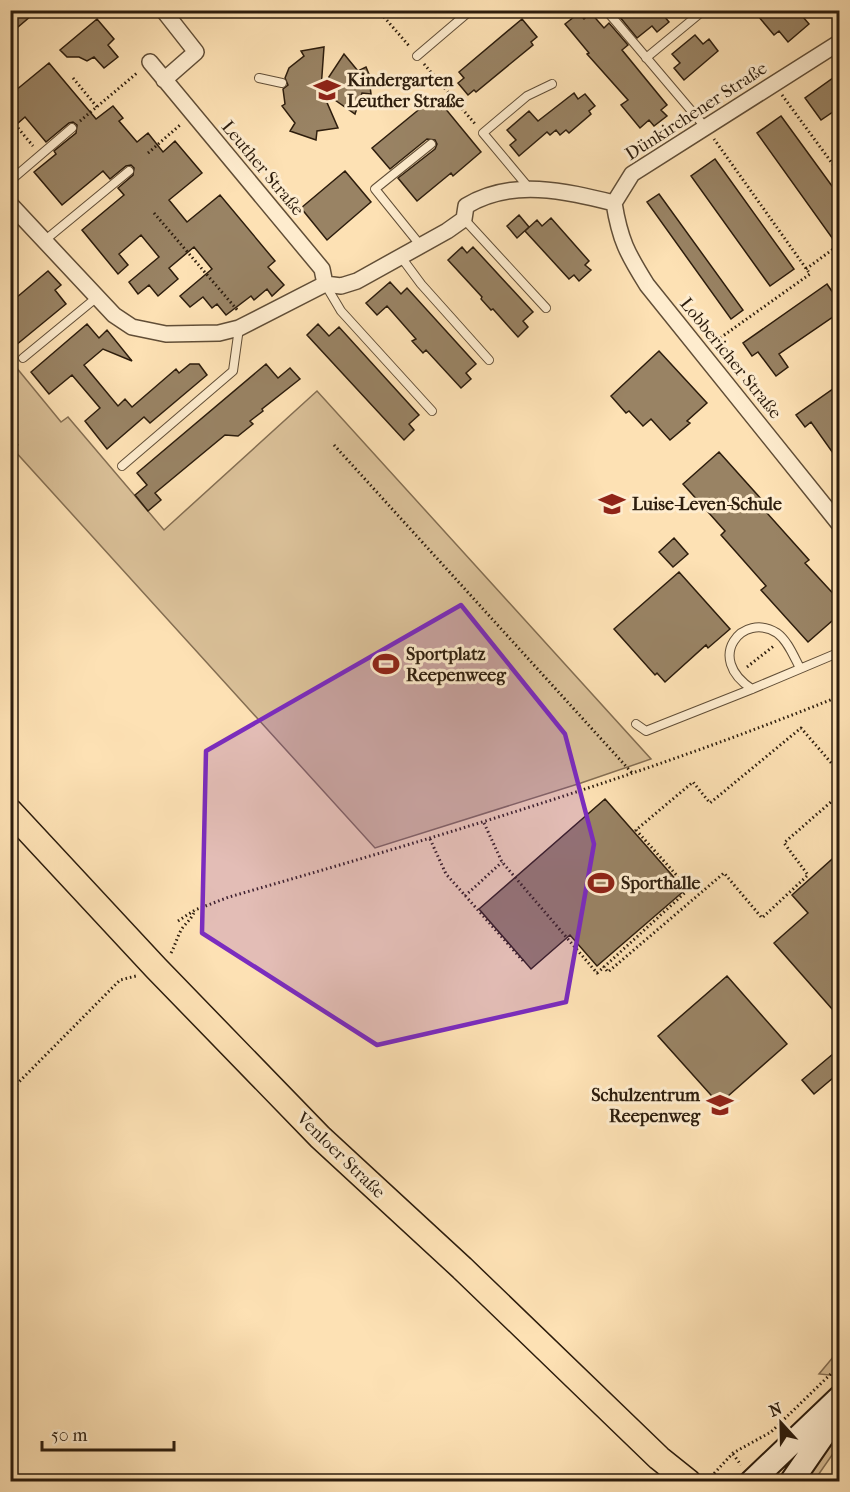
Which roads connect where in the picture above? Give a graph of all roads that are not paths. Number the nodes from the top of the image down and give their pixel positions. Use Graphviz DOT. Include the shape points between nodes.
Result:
graph roads {
  1 [pos="163,10"];
  2 [pos="471,10"];
  3 [pos="606,10"];
  4 [pos="698,15"];
  5 [pos="840,42"];
  6 [pos="417,56"];
  7 [pos="646,58"];
  8 [pos="150,62"];
  9 [pos="259,78"];
  10 [pos="164,80"];
  11 [pos="282,83"];
  12 [pos="552,84"];
  13 [pos="72,128"];
  14 [pos="706,128"];
  15 [pos="431,144"];
  16 [pos="129,171"];
  17 [pos="10,181"];
  18 [pos="530,189"];
  19 [pos="614,203"];
  20 [pos="10,204"];
  21 [pos="464,219"];
  22 [pos="44,242"];
  23 [pos="421,246"];
  24 [pos="401,257"];
  25 [pos="325,284"];
  26 [pos="96,298"];
  27 [pos="546,308"];
  28 [pos="244,326"];
  29 [pos="23,358"];
  30 [pos="489,360"];
  31 [pos="432,411"];
  32 [pos="122,466"];
  33 [pos="840,525"];
  34 [pos="840,652"];
  35 [pos="800,668"];
  36 [pos="752,690"];
  37 [pos="636,724"];
  38 [pos="10,811"];
  39 [pos="840,1397"];
  40 [pos="840,1411"];
  41 [pos="661,1470"];
  42 [pos="689,1482"];
  43 [pos="751,1482"];
  44 [pos="791,1482"];
  1 -- 10 [label="street" via="196,52"];
  2 -- 6 [label="lane"];
  3 -- 7 [label="lane"];
  4 -- 7 [label="lane"];
  5 -- 14 [label="street, Dünkirchener Straße"];
  7 -- 14 [label="lane"];
  8 -- 10 [label="street, Leuther Straße"];
  9 -- 11 [label="lane"];
  10 -- 25 [label="street, Leuther Straße" via="322,269"];
  12 -- 18 [label="lane" via="527,96 483,133"];
  13 -- 17 [label="lane"];
  14 -- 19 [label="street, Dünkirchener Straße" via="632,174"];
  15 -- 23 [label="lane" via="375,189"];
  16 -- 22 [label="lane"];
  18 -- 19 [label="street" via="567,192"];
  18 -- 21 [label="street" via="492,193 478,199 466,206"];
  19 -- 33 [label="street, Lobbericher Straße" via="619,232 647,285"];
  20 -- 22 [label="street"];
  21 -- 23 [label="street"];
  21 -- 27 [label="lane"];
  22 -- 26 [label="street"];
  23 -- 24 [label="street"];
  24 -- 25 [label="street" via="357,281 341,286"];
  24 -- 30 [label="lane"];
  25 -- 28 [label="street"];
  25 -- 31 [label="lane" via="341,311"];
  26 -- 28 [label="street" via="132,327 166,334 219,333"];
  26 -- 29 [label="lane"];
  28 -- 32 [label="lane" via="233,371"];
  34 -- 35 [label="lane"];
  35 -- 36 [label="lane"];
  35 -- 36 [label="lane" via="777,633 761,628 748,630 735,638 729,653 732,670"];
  36 -- 37 [label="lane" via="646,731"];
  38 -- 41 [label="main road, Venloer Straße" via="320,1137 462,1268"];
  39 -- 43 [label="street"];
  40 -- 44 [label="street"];
  41 -- 42 [label="main road, Venloer Straße"];
}
